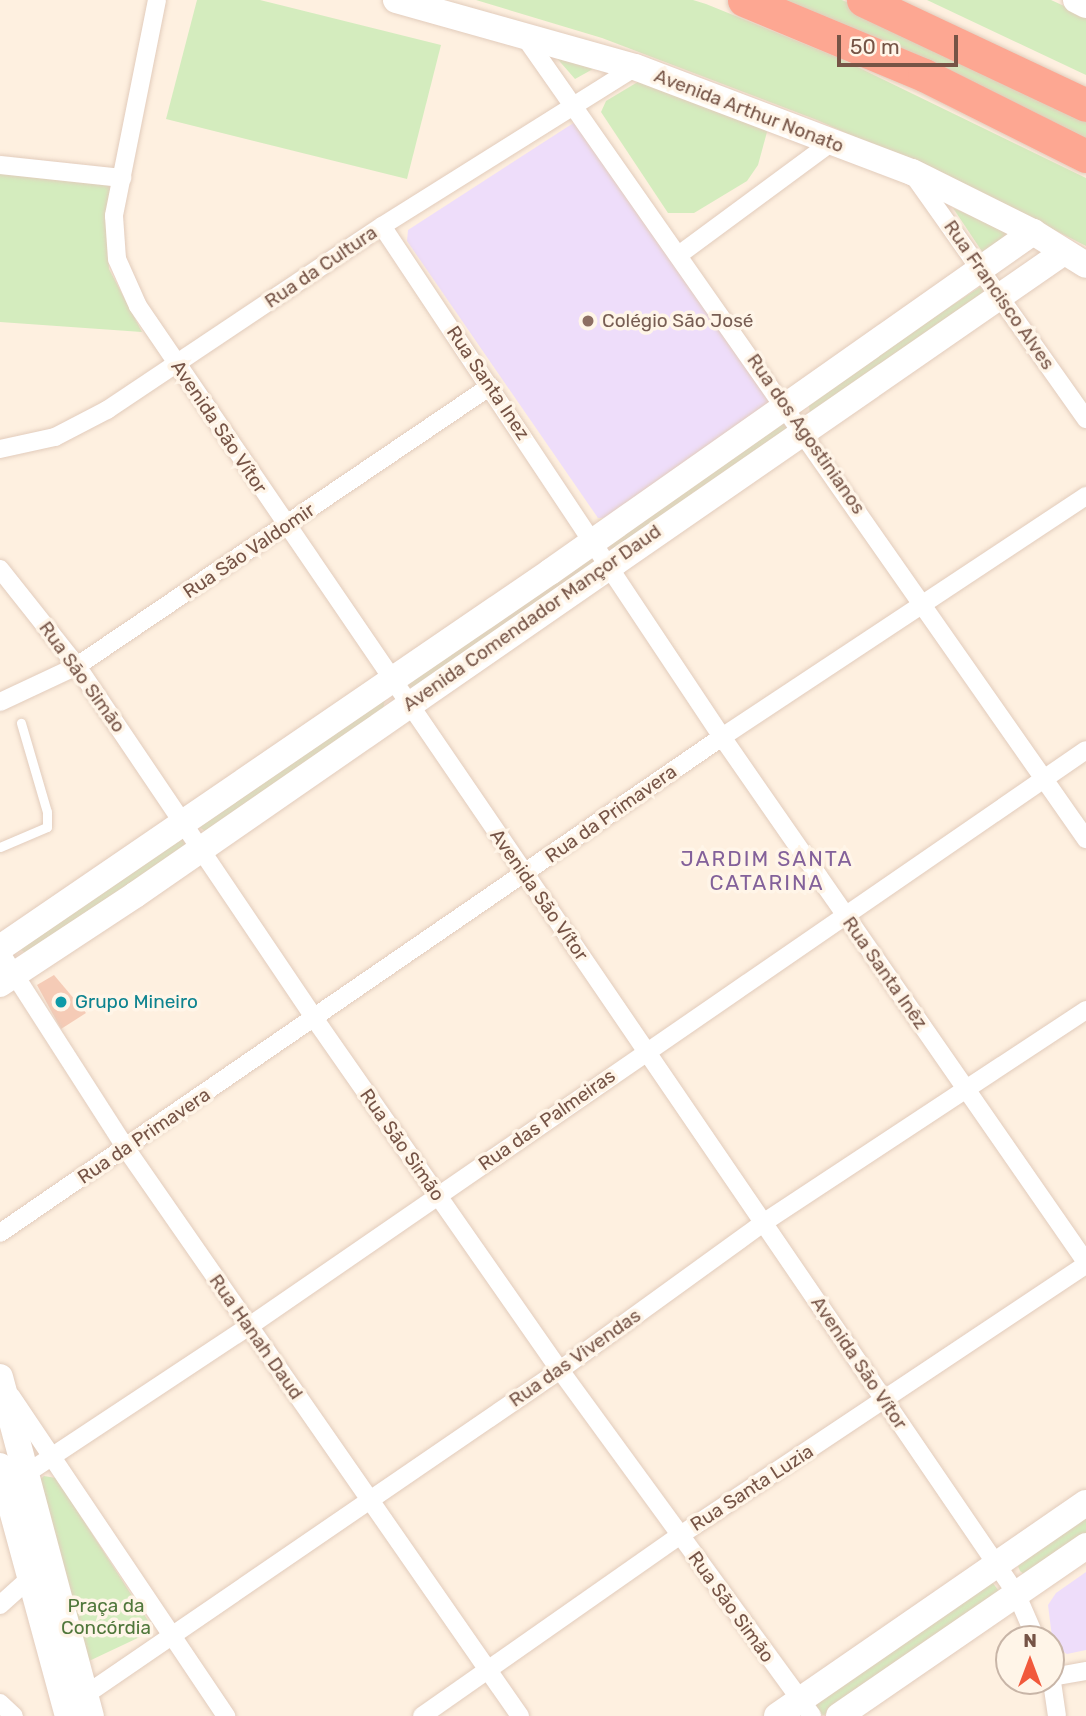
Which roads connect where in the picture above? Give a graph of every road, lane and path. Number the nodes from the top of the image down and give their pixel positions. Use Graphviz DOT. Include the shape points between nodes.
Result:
graph roads {
  1 [pos="157,0"];
  2 [pos="396,0"];
  3 [pos="744,0"];
  4 [pos="863,0"];
  5 [pos="1076,0"];
  6 [pos="1086,5"];
  7 [pos="522,32"];
  8 [pos="1006,65"];
  9 [pos="635,67"];
  10 [pos="1086,94"];
  11 [pos="573,103"];
  12 [pos="1086,105"];
  13 [pos="832,142"];
  14 [pos="1086,156"];
  15 [pos="0,164"];
  16 [pos="912,172"];
  17 [pos="122,178"];
  18 [pos="382,226"];
  19 [pos="1033,232"];
  20 [pos="680,254"];
  21 [pos="1075,258"];
  22 [pos="982,270"];
  23 [pos="1002,297"];
  24 [pos="176,364"];
  25 [pos="490,386"];
  26 [pos="786,406"];
  27 [pos="1086,419"];
  28 [pos="804,431"];
  29 [pos="0,449"];
  30 [pos="1086,496"];
  31 [pos="287,527"];
  32 [pos="595,540"];
  33 [pos="609,563"];
  34 [pos="0,569"];
  35 [pos="923,604"];
  36 [pos="76,666"];
  37 [pos="391,678"];
  38 [pos="0,702"];
  39 [pos="408,704"];
  40 [pos="21,723"];
  41 [pos="722,737"];
  42 [pos="1086,750"];
  43 [pos="1045,779"];
  44 [pos="183,823"];
  45 [pos="1086,839"];
  46 [pos="0,847"];
  47 [pos="200,850"];
  48 [pos="524,874"];
  49 [pos="845,916"];
  50 [pos="0,950"];
  51 [pos="8,979"];
  52 [pos="1086,1010"];
  53 [pos="314,1018"];
  54 [pos="647,1051"];
  55 [pos="968,1091"];
  56 [pos="127,1150"];
  57 [pos="438,1196"];
  58 [pos="764,1223"];
  59 [pos="0,1233"];
  60 [pos="1086,1264"];
  61 [pos="248,1327"];
  62 [pos="560,1370"];
  63 [pos="1,1379"];
  64 [pos="884,1400"];
  65 [pos="52,1460"];
  66 [pos="10,1476"];
  67 [pos="370,1498"];
  68 [pos="1086,1503"];
  69 [pos="679,1536"];
  70 [pos="1086,1546"];
  71 [pos="996,1563"];
  72 [pos="30,1577"];
  73 [pos="1016,1593"];
  74 [pos="0,1605"];
  75 [pos="1030,1625"];
  76 [pos="173,1637"];
  77 [pos="489,1668"];
  78 [pos="1086,1671"];
  79 [pos="1065,1674"];
  80 [pos="1054,1695"];
  81 [pos="0,1703"];
  82 [pos="806,1708"];
  83 [pos="73,1710"];
  84 [pos="14,1716"];
  85 [pos="226,1716"];
  86 [pos="422,1716"];
  87 [pos="520,1716"];
  88 [pos="777,1716"];
  89 [pos="839,1716"];
  90 [pos="1057,1716"];
  1 -- 17 [label="street, Avenida São Vítor"];
  2 -- 7 [label="street, Avenida Arthur Nonato"];
  3 -- 14 [label="highway" via="924,75"];
  4 -- 8 [label="highway"];
  5 -- 6 [label="street"];
  7 -- 9 [label="street, Avenida Arthur Nonato"];
  7 -- 11 [label="street, Rua dos Agostinianos"];
  8 -- 10 [label="highway"];
  8 -- 12 [label="highway"];
  9 -- 11 [label="street, Rua da Cultura"];
  9 -- 13 [label="street, Avenida Arthur Nonato"];
  11 -- 18 [label="street, Rua da Cultura"];
  11 -- 20 [label="street, Rua dos Agostinianos"];
  13 -- 16 [label="street, Avenida Arthur Nonato"];
  13 -- 20 [label="street"];
  15 -- 17 [label="street"];
  16 -- 19 [label="street, Avenida Arthur Nonato"];
  16 -- 22 [label="street, Rua Francisco Alves"];
  17 -- 24 [label="street, Avenida São Vítor" via="114,216 117,259 138,306"];
  18 -- 24 [label="street, Rua da Cultura"];
  18 -- 25 [label="street, Rua Santa Inez"];
  19 -- 21 [label="street, Avenida Arthur Nonato"];
  19 -- 22 [label="street, Avenida Comendador Mançor Daud"];
  20 -- 26 [label="street, Rua dos Agostinianos"];
  21 -- 23 [label="street, Avenida Comendador Mançor Daud"];
  22 -- 23 [label="street, Rua Francisco Alves"];
  22 -- 26 [label="street, Avenida Comendador Mançor Daud"];
  23 -- 27 [label="street, Rua Francisco Alves"];
  23 -- 28 [label="street, Avenida Comendador Mançor Daud"];
  24 -- 29 [label="street, Rua da Cultura" via="107,410 55,437"];
  24 -- 31 [label="street, Avenida São Vítor"];
  25 -- 31 [label="street, Rua São Valdomir"];
  25 -- 32 [label="street, Rua Santa Inez"];
  26 -- 28 [label="street, Rua dos Agostinianos"];
  26 -- 32 [label="street, Avenida Comendador Mançor Daud"];
  28 -- 33 [label="street, Avenida Comendador Mançor Daud"];
  28 -- 35 [label="street, Rua dos Agostinianos"];
  30 -- 35 [label="street, Rua da Primavera"];
  31 -- 36 [label="street, Rua São Valdomir"];
  31 -- 37 [label="street, Avenida São Vítor"];
  32 -- 33 [label="street, Rua Santa Inêz"];
  32 -- 37 [label="street, Avenida Comendador Mançor Daud"];
  33 -- 39 [label="street, Avenida Comendador Mançor Daud"];
  33 -- 41 [label="street, Rua Santa Inêz"];
  34 -- 36 [label="street, Rua São Simão"];
  35 -- 41 [label="street, Rua da Primavera"];
  35 -- 43 [label="street, Rua dos Agostinianos"];
  36 -- 38 [label="street, Rua São Valdomir"];
  36 -- 44 [label="street, Rua São Simão"];
  37 -- 39 [label="street, Avenida São Vítor"];
  37 -- 44 [label="street, Avenida Comendador Mançor Daud"];
  39 -- 47 [label="street, Avenida Comendador Mançor Daud"];
  39 -- 48 [label="street, Avenida São Vítor"];
  40 -- 46 [label="lane" via="47,812 47,827"];
  41 -- 48 [label="street, Rua da Primavera"];
  41 -- 49 [label="street, Rua Santa Inêz"];
  42 -- 43 [label="street, Rua das Palmeiras"];
  43 -- 45 [label="street, Rua dos Agostinianos"];
  43 -- 49 [label="street, Rua das Palmeiras"];
  44 -- 47 [label="street, Rua São Simão"];
  44 -- 50 [label="street, Avenida Comendador Mançor Daud"];
  47 -- 51 [label="street, Avenida Comendador Mançor Daud"];
  47 -- 53 [label="street, Rua São Simão"];
  48 -- 53 [label="street, Rua da Primavera"];
  48 -- 54 [label="street, Avenida São Vítor"];
  49 -- 54 [label="street, Rua das Palmeiras"];
  49 -- 55 [label="street, Rua Santa Inêz"];
  50 -- 51 [label="street, Rua Hanah Daud"];
  51 -- 56 [label="street, Rua Hanah Daud"];
  52 -- 55 [label="street, Rua das Vivendas"];
  53 -- 56 [label="street, Rua da Primavera"];
  53 -- 57 [label="street, Rua São Simão"];
  54 -- 57 [label="street, Rua das Palmeiras"];
  54 -- 58 [label="street, Avenida São Vítor"];
  55 -- 58 [label="street, Rua das Vivendas"];
  55 -- 60 [label="street, Rua Santa Inêz"];
  56 -- 59 [label="street, Rua da Primavera"];
  56 -- 61 [label="street, Rua Hanah Daud"];
  57 -- 61 [label="street, Rua das Palmeiras"];
  57 -- 62 [label="street, Rua São Simão"];
  58 -- 62 [label="street, Rua das Vivendas"];
  58 -- 64 [label="street, Avenida São Vítor"];
  60 -- 64 [label="street, Rua Santa Luzia"];
  61 -- 65 [label="street, Rua das Palmeiras"];
  61 -- 67 [label="street, Rua Hanah Daud"];
  62 -- 67 [label="street, Rua das Vivendas"];
  62 -- 69 [label="street, Rua São Simão"];
  63 -- 65 [label="street"];
  63 -- 66 [label="street"];
  64 -- 69 [label="street, Rua Santa Luzia"];
  64 -- 71 [label="street, Avenida São Vítor"];
  65 -- 66 [label="street, Rua das Palmeiras"];
  65 -- 76 [label="street"];
  66 -- 72 [label="street"];
  66 -- 83 [label="street"];
  67 -- 76 [label="street, Rua das Vivendas"];
  67 -- 77 [label="street, Rua Hanah Daud"];
  68 -- 71 [label="street"];
  69 -- 77 [label="street, Rua Santa Luzia"];
  69 -- 82 [label="street, Rua São Simão"];
  70 -- 73 [label="street"];
  71 -- 73 [label="street, Avenida São Vítor"];
  71 -- 82 [label="street"];
  72 -- 74 [label="street"];
  72 -- 83 [label="street"];
  73 -- 75 [label="street, Avenida São Vítor"];
  73 -- 89 [label="street"];
  76 -- 83 [label="street, Rua das Vivendas"];
  76 -- 85 [label="street"];
  77 -- 86 [label="street, Rua Santa Luzia"];
  77 -- 87 [label="street, Rua Hanah Daud"];
  78 -- 79 [label="street"];
  80 -- 90 [label="street"];
  81 -- 84 [label="street"];
  82 -- 88 [label="street"];
}
